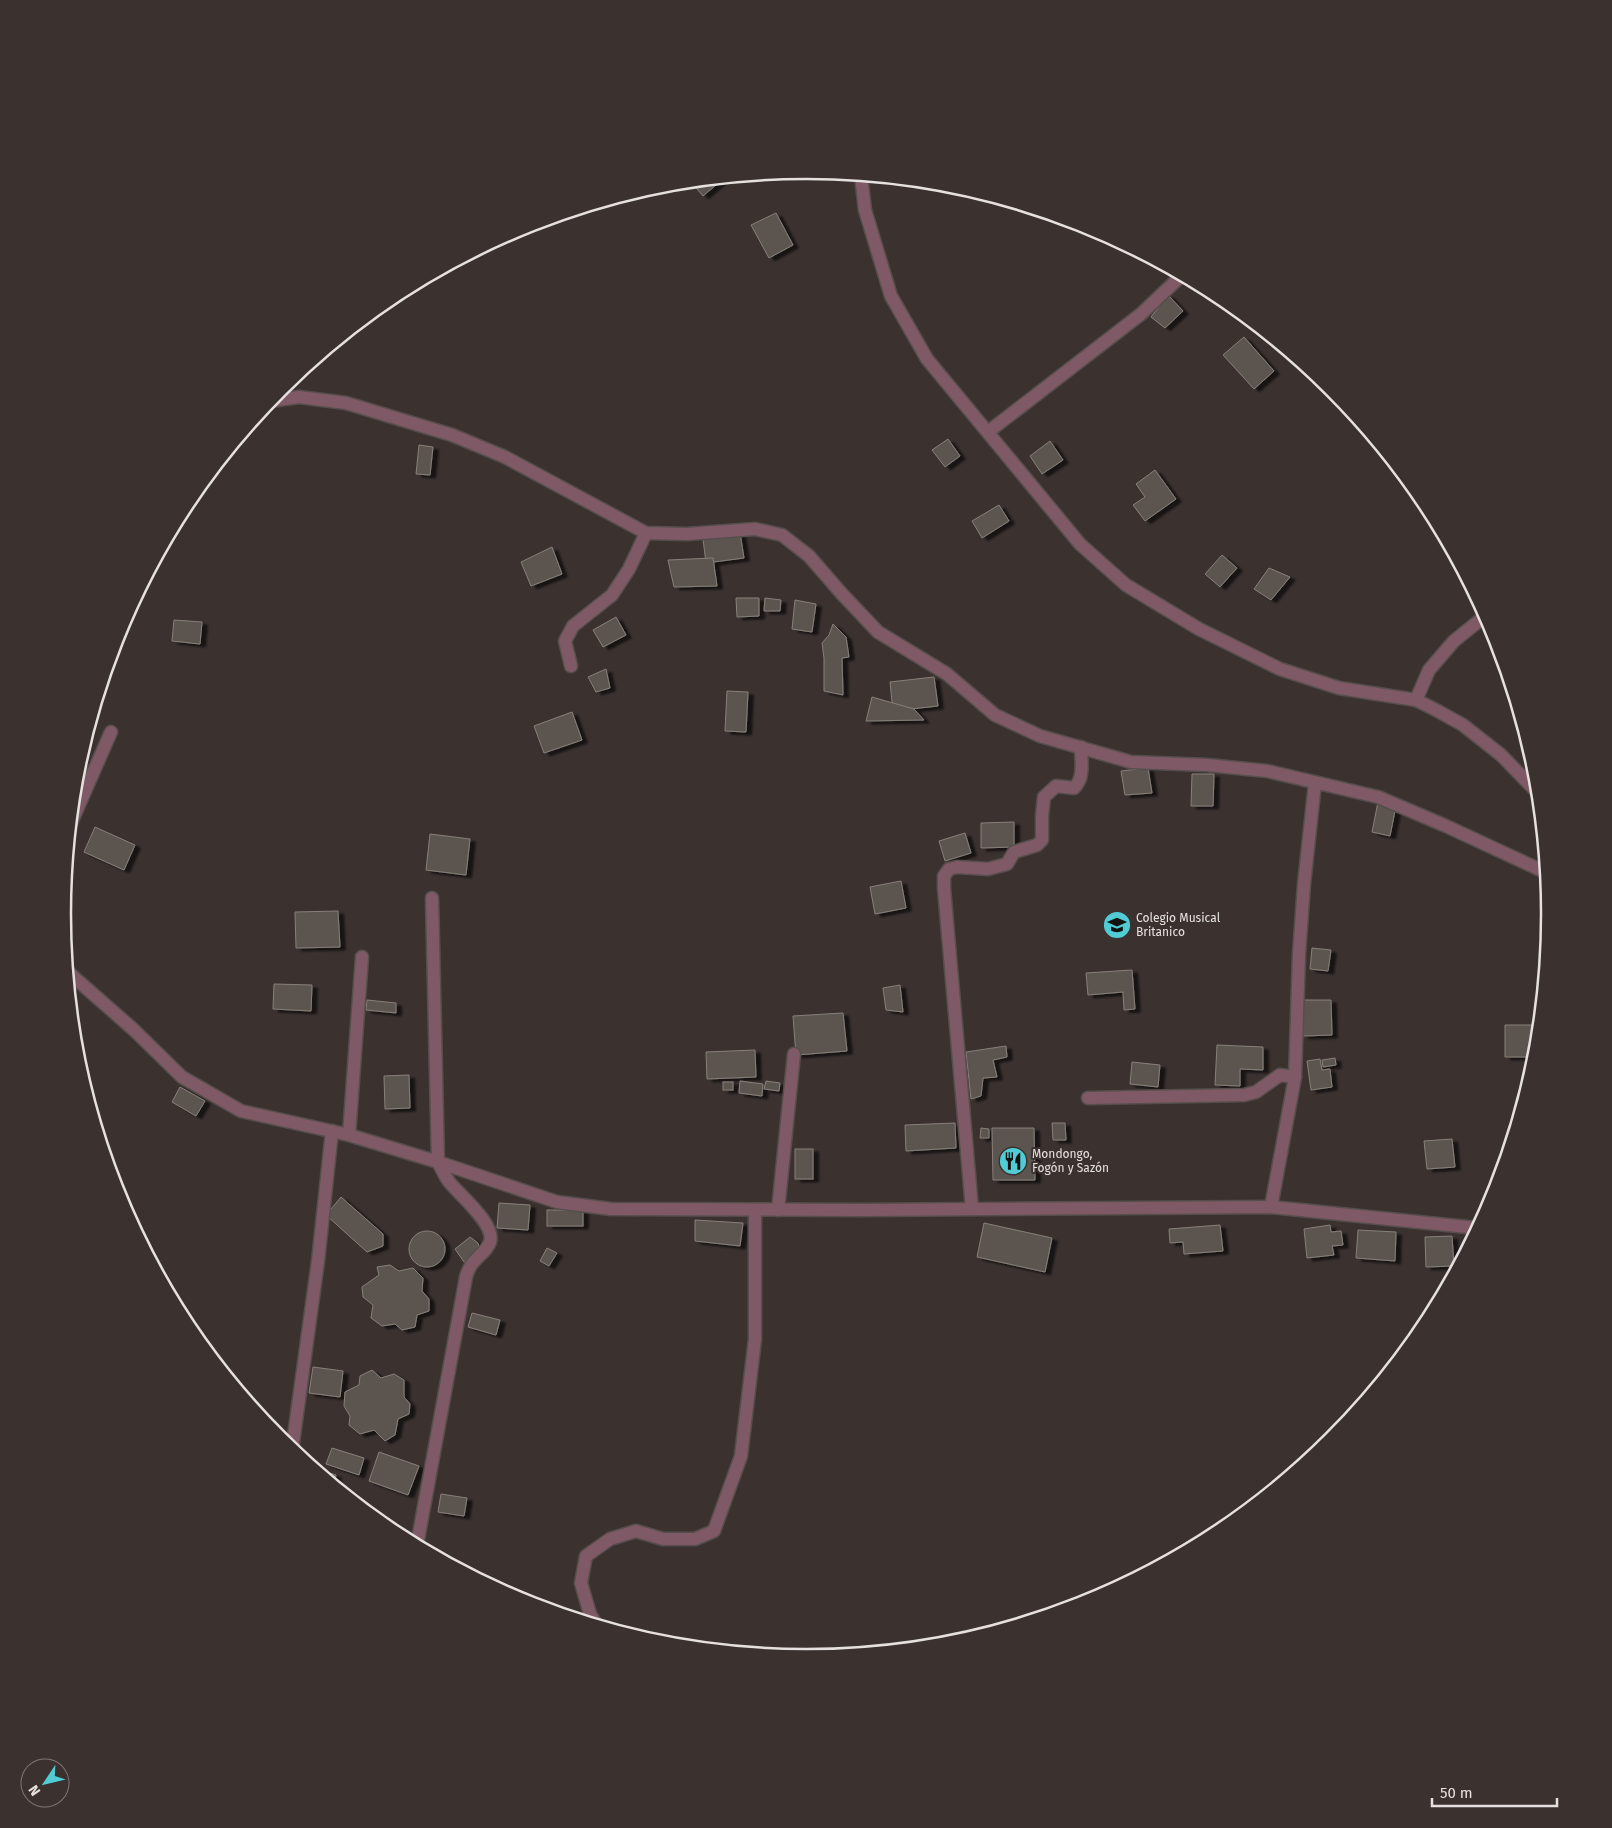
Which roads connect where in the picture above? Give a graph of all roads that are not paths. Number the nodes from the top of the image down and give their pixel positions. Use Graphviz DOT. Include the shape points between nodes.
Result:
graph roads {
  1 [pos="861,182"];
  2 [pos="1177,280"];
  3 [pos="281,399"];
  4 [pos="988,432"];
  5 [pos="646,533"];
  6 [pos="1480,621"];
  7 [pos="571,666"];
  8 [pos="1416,700"];
  9 [pos="110,732"];
  10 [pos="1081,747"];
  11 [pos="1316,783"];
  12 [pos="1529,784"];
  13 [pos="80,803"];
  14 [pos="1539,869"];
  15 [pos="432,898"];
  16 [pos="362,957"];
  17 [pos="75,978"];
  18 [pos="794,1054"];
  19 [pos="1295,1077"];
  20 [pos="1088,1098"];
  21 [pos="332,1131"];
  22 [pos="349,1135"];
  23 [pos="438,1162"];
  24 [pos="1271,1207"];
  25 [pos="972,1209"];
  26 [pos="755,1210"];
  27 [pos="778,1210"];
  28 [pos="1470,1227"];
  29 [pos="293,1440"];
  30 [pos="418,1537"];
  31 [pos="592,1617"];
  1 -- 4 [label="street" via="865,210 891,296 928,359"];
  2 -- 4 [label="street" via="1141,314"];
  3 -- 5 [label="street" via="299,397 346,403 452,435 505,457"];
  4 -- 8 [label="street" via="1080,544 1126,585 1199,629 1280,669 1339,688"];
  5 -- 7 [label="street" via="630,569 612,596 573,626 565,642"];
  5 -- 10 [label="street" via="688,534 755,529 782,535 809,556 878,632 947,674 995,714 1040,736"];
  6 -- 8 [label="street" via="1454,642 1429,670"];
  8 -- 12 [label="street" via="1463,725 1501,755"];
  9 -- 13 [label="street"];
  10 -- 11 [label="street" via="1131,762 1267,771"];
  10 -- 25 [label="street" via="1079,783 1074,788 1056,786 1044,797 1042,840 1014,852 1007,864 988,870 957,867 949,869 944,876"];
  11 -- 14 [label="street" via="1378,797"];
  11 -- 19 [label="street" via="1299,954"];
  15 -- 23 [label="street"];
  16 -- 22 [label="street"];
  17 -- 21 [label="street" via="182,1077 241,1111"];
  18 -- 27 [label="street"];
  19 -- 20 [label="street" via="1280,1075 1256,1092 1244,1095"];
  19 -- 24 [label="street"];
  21 -- 22 [label="street"];
  21 -- 29 [label="street"];
  22 -- 23 [label="street"];
  23 -- 26 [label="street" via="557,1202 611,1209"];
  23 -- 30 [label="street" via="449,1182 485,1222 490,1241 469,1267 466,1277"];
  24 -- 25 [label="street"];
  24 -- 28 [label="street"];
  25 -- 27 [label="street"];
  26 -- 27 [label="street"];
  26 -- 31 [label="street" via="755,1339 741,1456 714,1531 694,1539 663,1539 636,1531 610,1539 586,1556 581,1583"];
}
